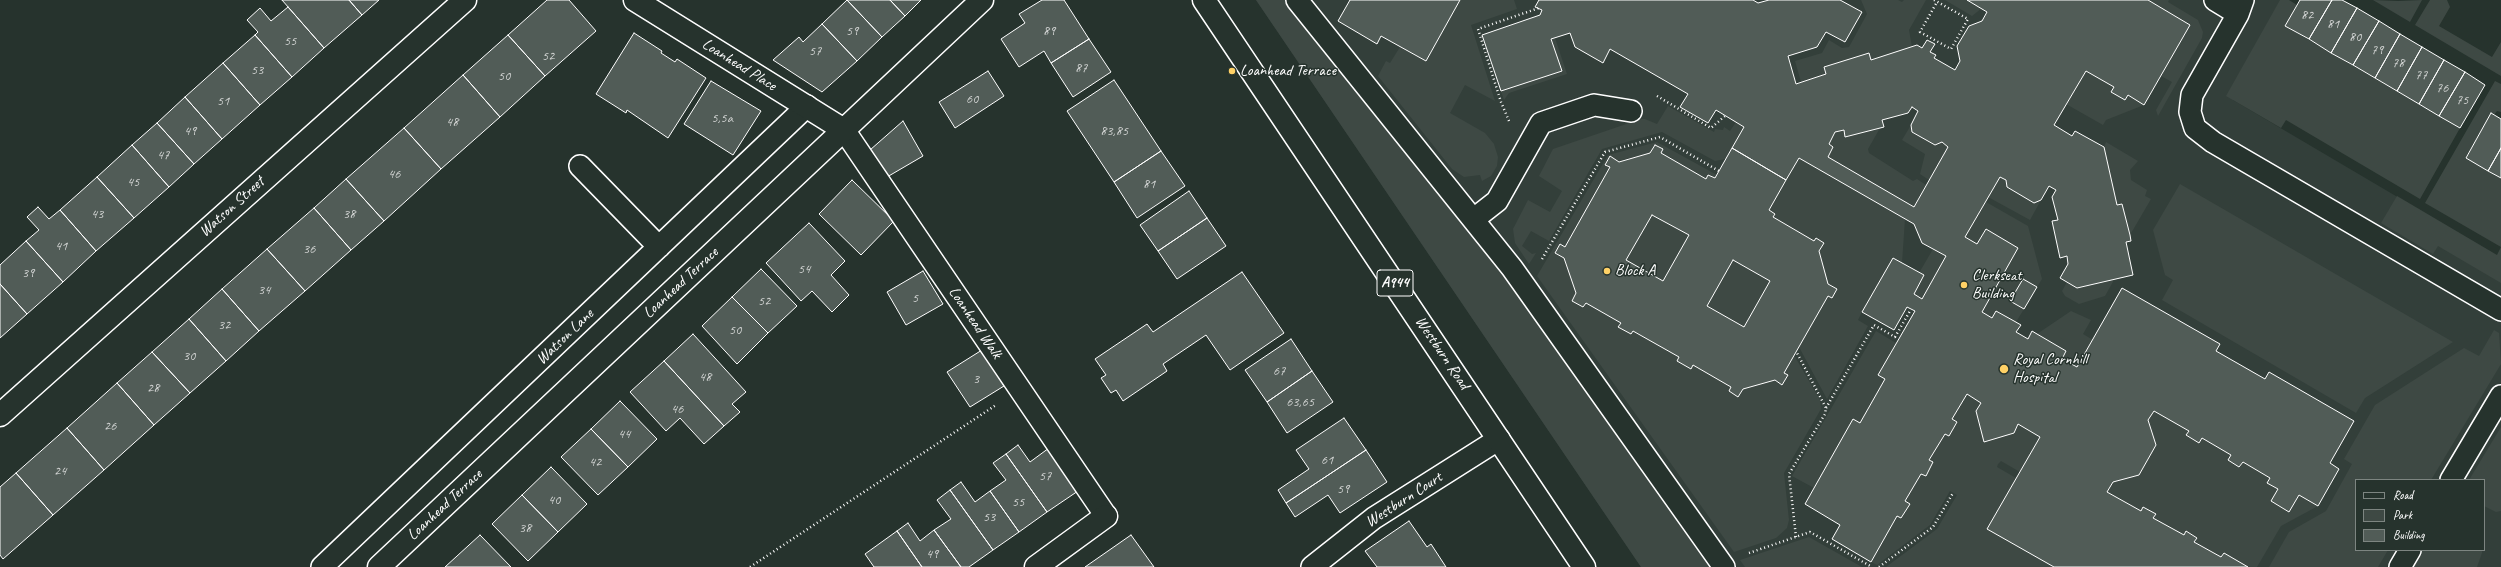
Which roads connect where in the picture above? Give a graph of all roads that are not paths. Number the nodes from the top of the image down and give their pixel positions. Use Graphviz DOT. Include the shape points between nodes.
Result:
graph roads {
  1 [pos="465,0"];
  2 [pos="635,0"];
  3 [pos="982,0"];
  4 [pos="1204,0"];
  5 [pos="1297,0"];
  6 [pos="2215,0"];
  7 [pos="2241,7"];
  8 [pos="807,106"];
  9 [pos="1631,111"];
  10 [pos="844,130"];
  11 [pos="580,166"];
  12 [pos="1474,220"];
  13 [pos="659,247"];
  14 [pos="2501,310"];
  15 [pos="2501,396"];
  16 [pos="0,415"];
  17 [pos="1499,439"];
  18 [pos="2452,479"];
  19 [pos="1106,516"];
  20 [pos="2409,551"];
  21 [pos="322,567"];
  22 [pos="379,567"];
  23 [pos="1036,567"];
  24 [pos="1312,567"];
  25 [pos="1584,567"];
  26 [pos="1724,567"];
  27 [pos="2400,567"];
  1 -- 16 [label="street, Watson Street"];
  2 -- 8 [label="street, Loanhead Place"];
  3 -- 10 [label="street, Loanhead Terrace"];
  4 -- 17 [label="street, Westburn Road / A944"];
  5 -- 12 [label="lane"];
  6 -- 7 [label="lane"];
  7 -- 14 [label="lane" via="2192,95 2190,112 2195,128 2213,142"];
  8 -- 10 [label="street, Loanhead Place"];
  8 -- 13 [label="lane, Watson Lane"];
  9 -- 12 [label="lane" via="1594,105 1542,123 1497,201"];
  10 -- 19 [label="lane, Loanhead Walk"];
  10 -- 22 [label="street, Loanhead Terrace"];
  11 -- 13 [label="lane"];
  12 -- 26 [label="lane" via="1512,268"];
  13 -- 21 [label="lane, Watson Lane"];
  15 -- 18 [label="lane"];
  17 -- 24 [label="lane, Westburn Court" via="1374,518"];
  17 -- 25 [label="street, Westburn Road / A944"];
  19 -- 23 [label="street"];
  20 -- 27 [label="lane"];
}
